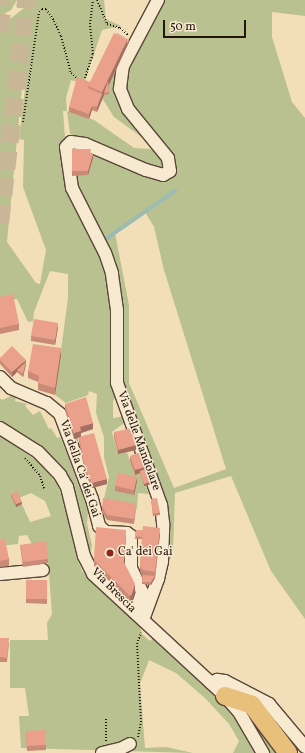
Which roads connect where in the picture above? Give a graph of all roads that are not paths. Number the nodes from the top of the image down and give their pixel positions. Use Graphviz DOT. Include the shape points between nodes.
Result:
graph roads {
  1 [pos="158,0"];
  2 [pos="0,377"];
  3 [pos="0,428"];
  4 [pos="43,570"];
  5 [pos="0,574"];
  6 [pos="140,620"];
  7 [pos="211,683"];
  8 [pos="225,696"];
  9 [pos="130,744"];
  10 [pos="305,747"];
  11 [pos="104,753"];
  12 [pos="263,753"];
  13 [pos="288,753"];
  1 -- 6 [label="street, Via delle Mandolare" via="123,66 120,89 128,109 168,158 170,171 163,175 146,170 85,144 71,142 66,147 72,188 106,253 112,273 117,310 117,384 161,504 162,561 158,579"];
  2 -- 6 [label="street, Via della Ca' dei Gai" via="11,388 47,403 60,414 92,499 99,526 106,532 127,533 131,536 131,570 142,592"];
  3 -- 6 [label="street, Via Brescia" via="38,452 60,474 71,500 88,566"];
  4 -- 5 [label="street"];
  6 -- 7 [label="street, Via Brescia"];
  7 -- 8 [label="street, Via Brescia"];
  7 -- 10 [label="street" via="217,680 225,681 269,704"];
  8 -- 12 [label="street, Via Brescia" via="239,712"];
  8 -- 13 [label="highway" via="256,708"];
  9 -- 11 [label="street"];
}
